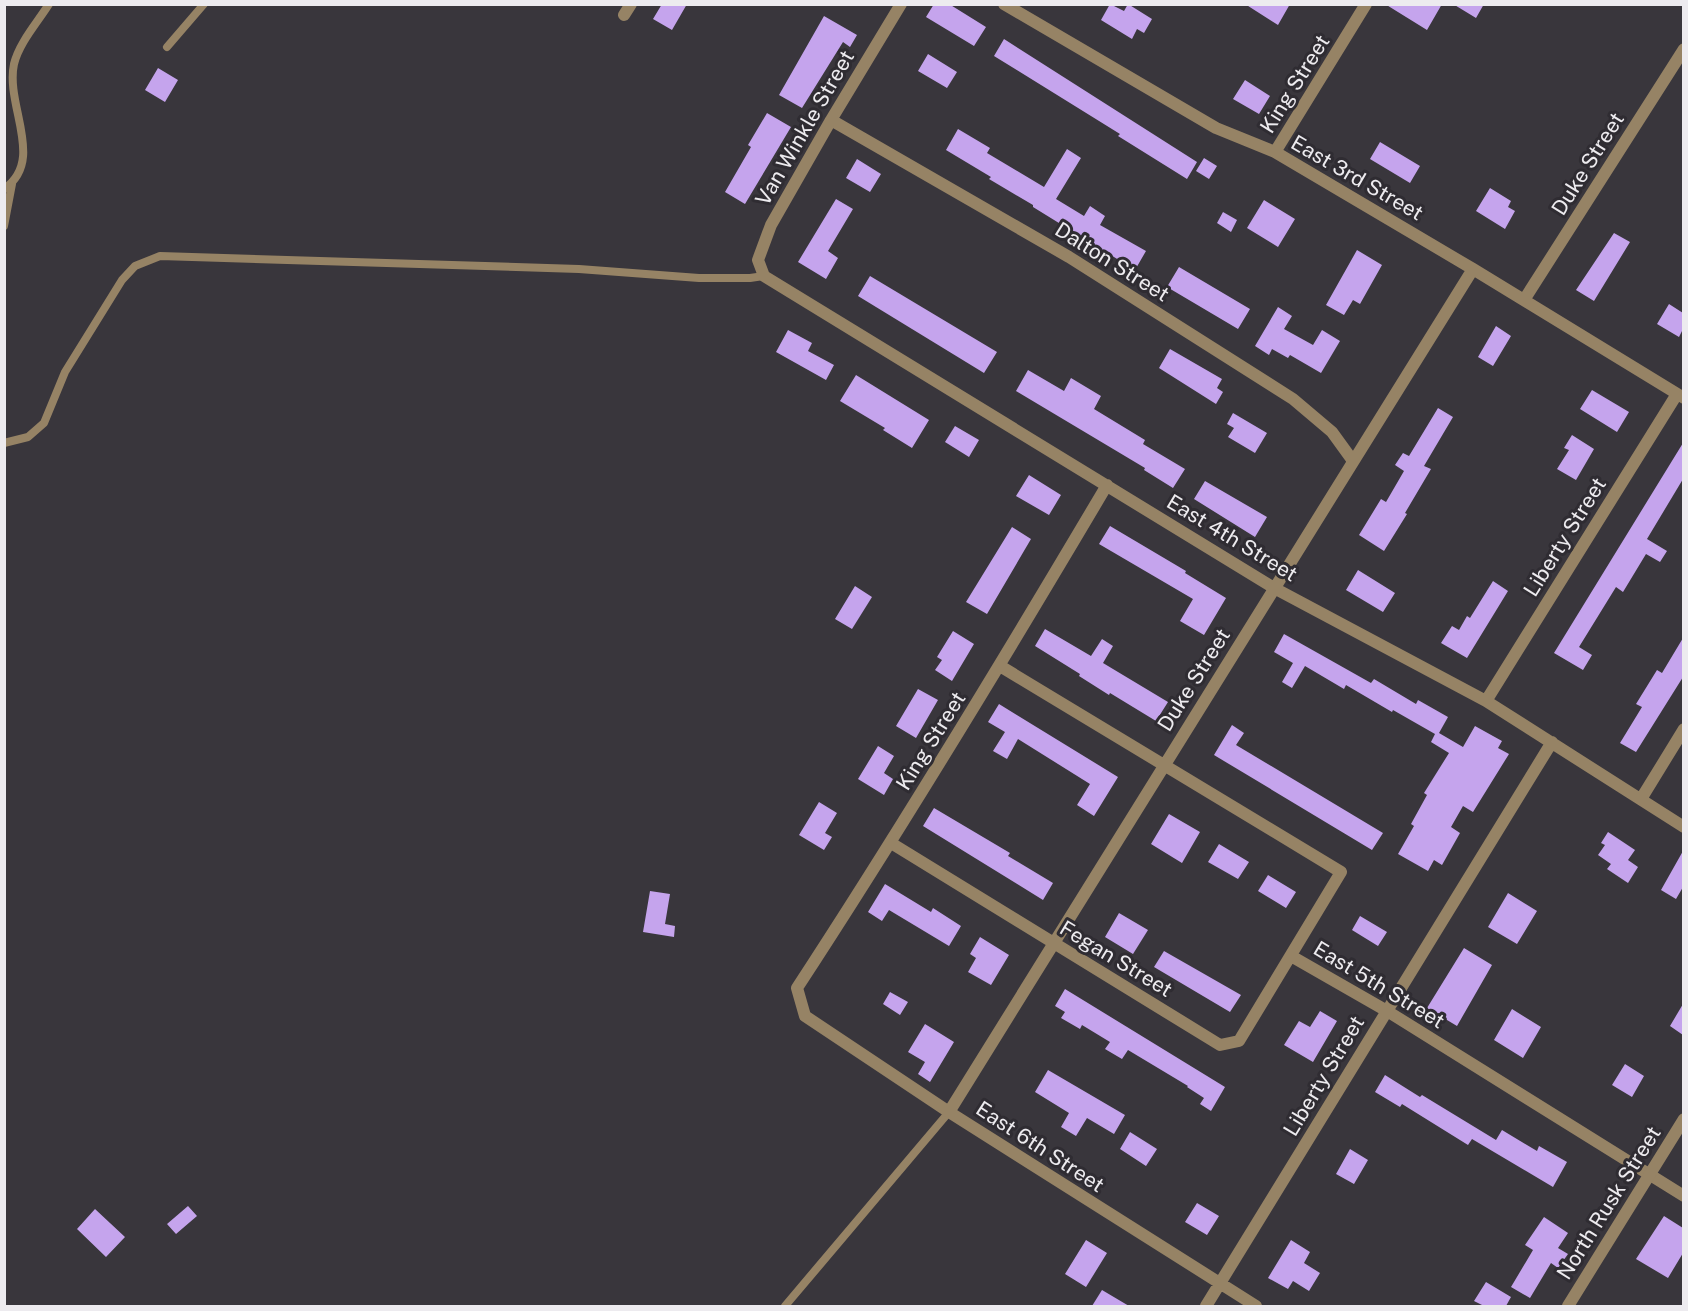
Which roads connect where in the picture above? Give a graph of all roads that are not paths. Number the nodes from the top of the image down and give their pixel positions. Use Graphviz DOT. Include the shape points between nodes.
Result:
graph roads {
  1 [pos="49,4"];
  2 [pos="204,4"];
  3 [pos="901,4"];
  4 [pos="1004,4"];
  5 [pos="1366,4"];
  6 [pos="167,47"];
  7 [pos="1683,49"];
  8 [pos="831,120"];
  9 [pos="1275,152"];
  10 [pos="13,182"];
  11 [pos="4,189"];
  12 [pos="4,226"];
  13 [pos="1473,269"];
  14 [pos="764,276"];
  15 [pos="1524,300"];
  16 [pos="1680,396"];
  17 [pos="4,443"];
  18 [pos="1353,461"];
  19 [pos="1107,485"];
  20 [pos="1274,588"];
  21 [pos="1000,666"];
  22 [pos="1486,701"];
  23 [pos="1683,729"];
  24 [pos="1552,742"];
  25 [pos="1163,766"];
  26 [pos="1641,799"];
  27 [pos="1683,827"];
  28 [pos="891,843"];
  29 [pos="1053,944"];
  30 [pos="1291,956"];
  31 [pos="1387,1011"];
  32 [pos="805,1016"];
  33 [pos="949,1112"];
  34 [pos="1683,1119"];
  35 [pos="1650,1175"];
  36 [pos="1683,1196"];
  37 [pos="1220,1285"];
  38 [pos="785,1306"];
  39 [pos="1206,1306"];
  40 [pos="1256,1306"];
  41 [pos="1568,1306"];
  1 -- 10 [label="lane" via="15,64 13,98 24,155"];
  2 -- 6 [label="lane"];
  3 -- 8 [label="street, Van Winkle Street"];
  4 -- 9 [label="street, East 3rd Street" via="1216,128"];
  5 -- 9 [label="street, King Street"];
  7 -- 15 [label="street, Duke Street"];
  8 -- 14 [label="street, Van Winkle Street" via="771,225 758,260"];
  8 -- 18 [label="street, Dalton Street" via="1069,256 1293,399 1332,432"];
  9 -- 13 [label="street, East 3rd Street"];
  10 -- 11 [label="lane"];
  10 -- 12 [label="lane"];
  13 -- 15 [label="street, East 3rd Street"];
  13 -- 18 [label="street, Duke Street"];
  14 -- 17 [label="lane" via="699,278 579,269 160,256 135,266 122,280 65,372 44,423 28,437"];
  14 -- 19 [label="street, East 4th Street"];
  15 -- 16 [label="street, East 3rd Street"];
  16 -- 22 [label="street, Liberty Street"];
  18 -- 20 [label="street, Duke Street"];
  19 -- 20 [label="street, East 4th Street"];
  19 -- 21 [label="street, King Street"];
  20 -- 22 [label="street, East 4th Street"];
  20 -- 25 [label="street, Duke Street"];
  21 -- 25 [label="street, East 5th Street"];
  21 -- 28 [label="street, King Street"];
  22 -- 24 [label="street, East 4th Street"];
  23 -- 26 [label="street"];
  24 -- 26 [label="street, East 4th Street"];
  24 -- 31 [label="street, Liberty Street"];
  25 -- 29 [label="street, Duke Street"];
  25 -- 30 [label="street, East 5th Street" via="1341,872"];
  26 -- 27 [label="street, East 4th Street"];
  28 -- 29 [label="street, Fegan Street"];
  28 -- 32 [label="street, King Street" via="797,988"];
  29 -- 30 [label="street, Fegan Street" via="1220,1046 1239,1041"];
  29 -- 33 [label="street, Duke Street"];
  30 -- 31 [label="street, East 5th Street"];
  31 -- 35 [label="street, East 5th Street"];
  31 -- 37 [label="street, Liberty Street"];
  32 -- 33 [label="street, East 6th Street"];
  33 -- 37 [label="street, East 6th Street"];
  33 -- 38 [label="lane"];
  34 -- 35 [label="street, North Rusk Street"];
  35 -- 36 [label="street, East 5th Street"];
  35 -- 41 [label="street, North Rusk Street"];
  37 -- 39 [label="street, Liberty Street"];
  37 -- 40 [label="street, East 6th Street"];
}
